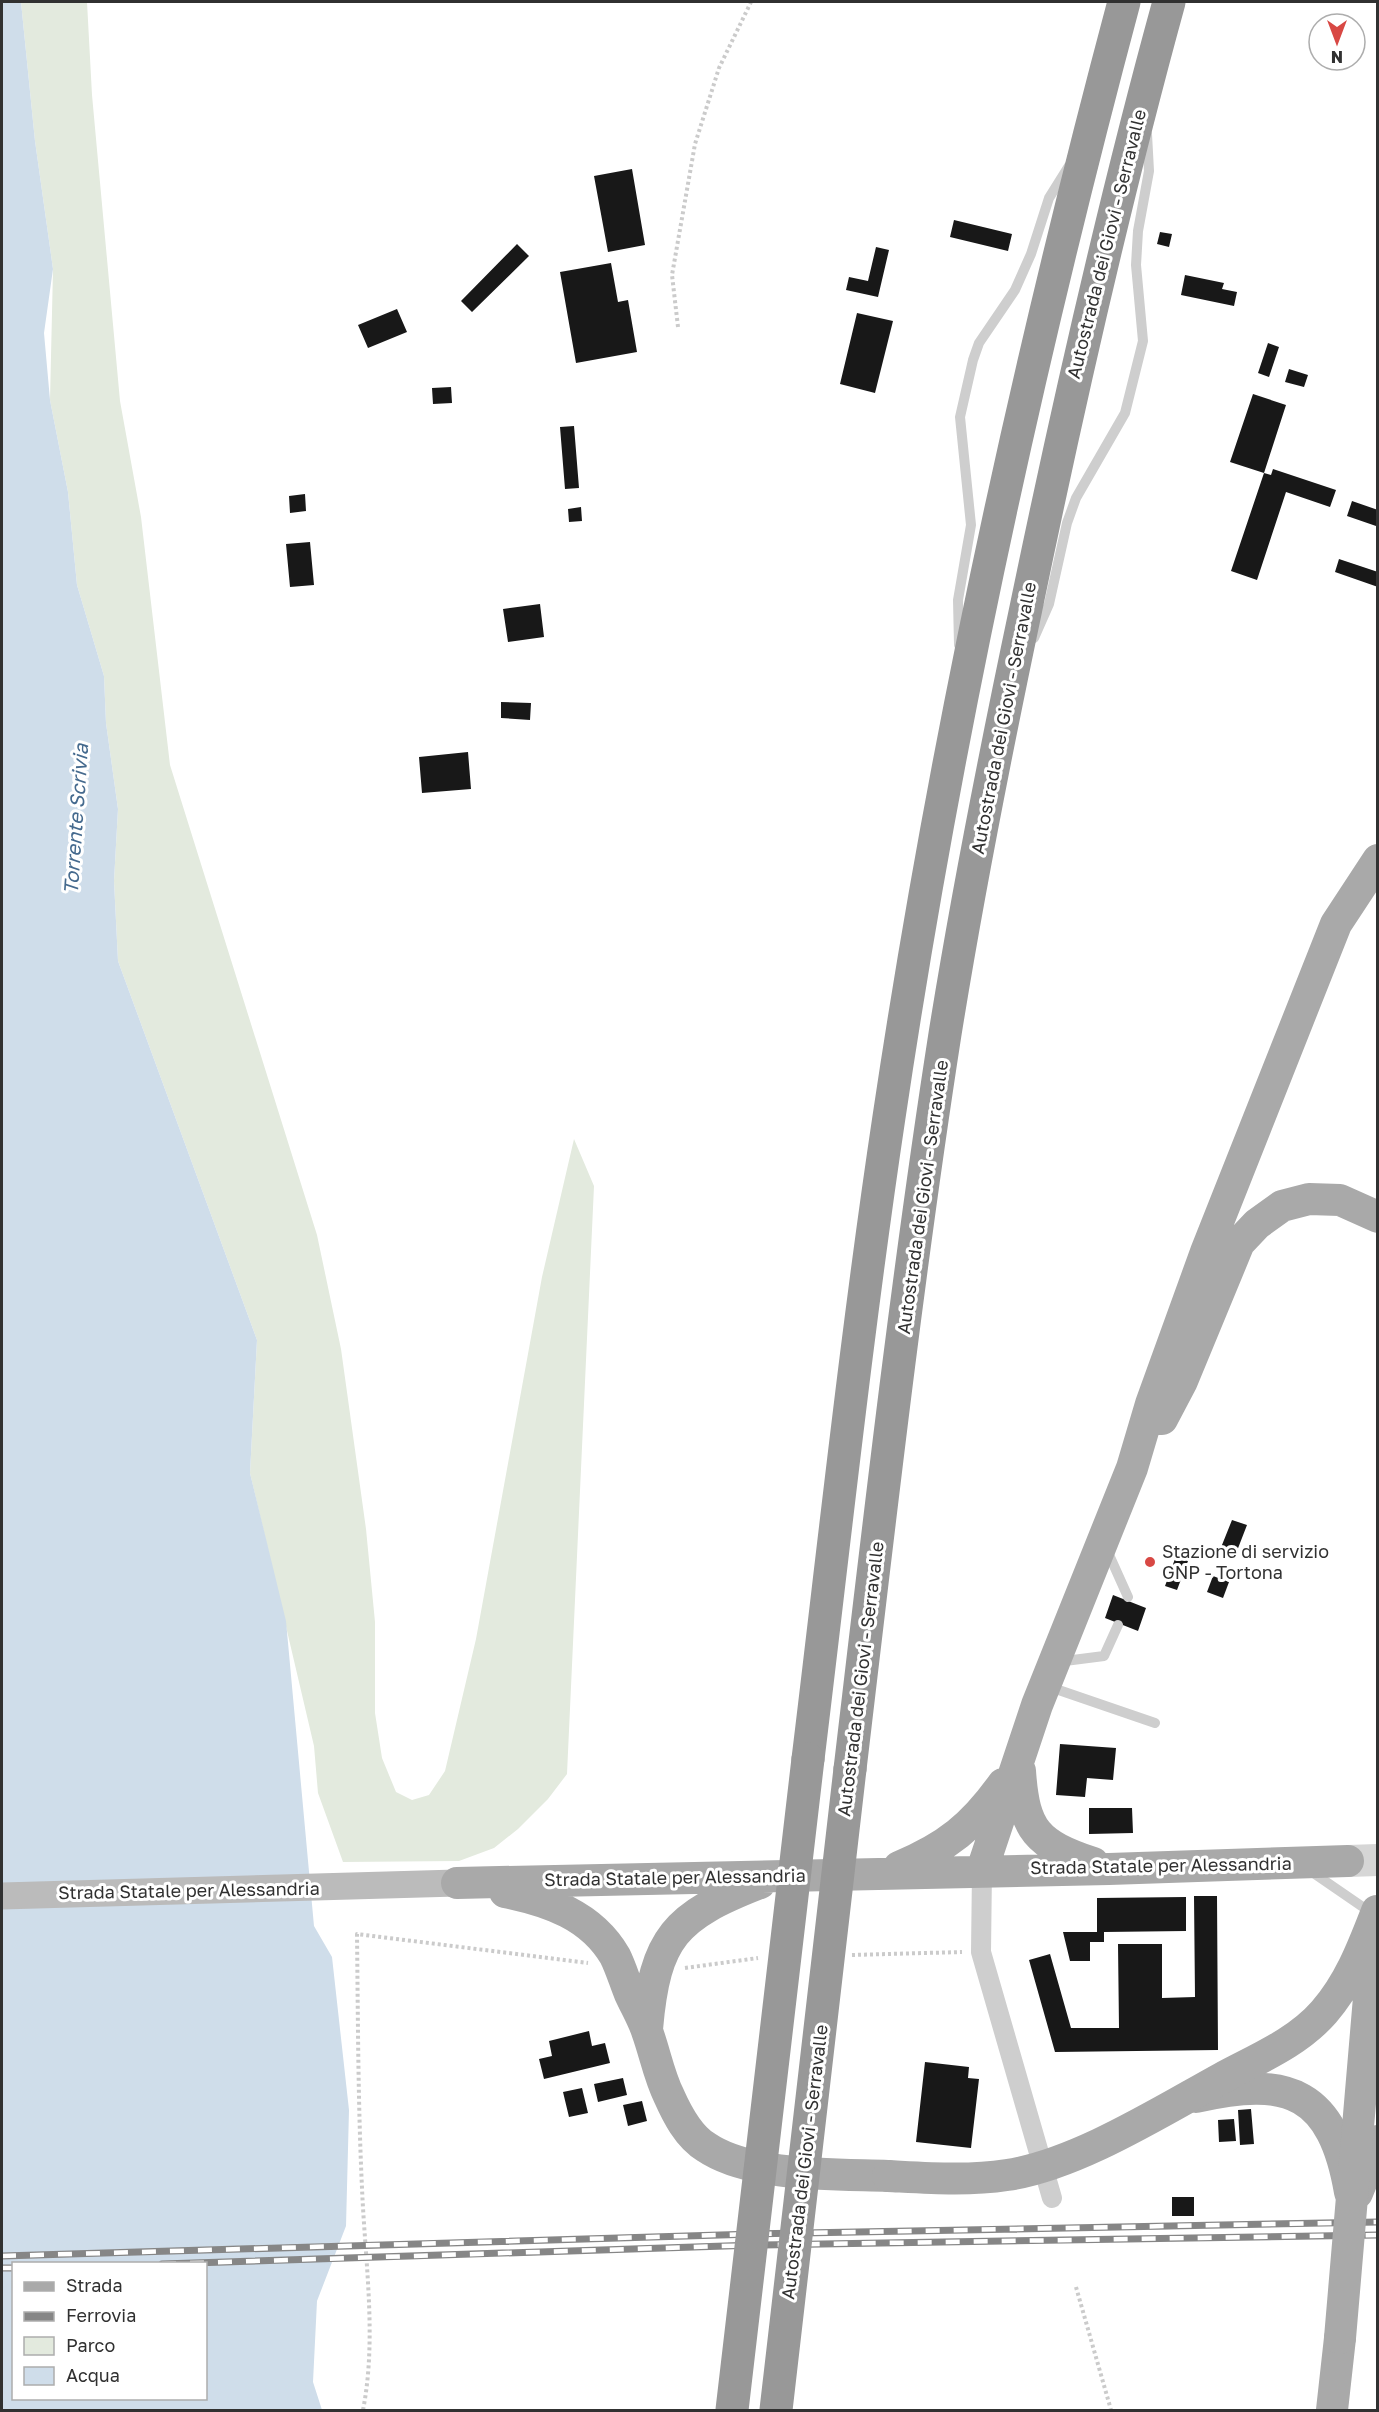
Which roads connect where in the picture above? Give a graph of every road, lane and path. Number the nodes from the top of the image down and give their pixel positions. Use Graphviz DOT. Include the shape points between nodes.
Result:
graph roads {
  1 [pos="751,2"];
  2 [pos="1124,2"];
  3 [pos="1169,2"];
  4 [pos="1144,93"];
  5 [pos="1088,135"];
  6 [pos="678,327"];
  7 [pos="960,704"];
  8 [pos="1003,709"];
  9 [pos="1377,860"];
  10 [pos="1377,1217"];
  11 [pos="1132,1468"];
  12 [pos="1103,1541"];
  13 [pos="1128,1597"];
  14 [pos="1118,1625"];
  15 [pos="1050,1674"];
  16 [pos="1155,1723"];
  17 [pos="1019,1761"];
  18 [pos="1348,1861"];
  19 [pos="1299,1863"];
  20 [pos="1108,1869"];
  21 [pos="982,1870"];
  22 [pos="886,1873"];
  23 [pos="776,1877"];
  24 [pos="457,1883"];
  25 [pos="2,1896"];
  26 [pos="1377,1910"];
  27 [pos="593,1964"];
  28 [pos="647,2030"];
  29 [pos="1180,2101"];
  30 [pos="1377,2140"];
  31 [pos="1052,2198"];
  32 [pos="1352,2208"];
  33 [pos="1076,2287"];
  34 [pos="363,2410"];
  35 [pos="732,2410"];
  36 [pos="776,2410"];
  37 [pos="1111,2410"];
  38 [pos="1332,2410"];
  1 -- 6 [label="path" via="719,68 695,144 672,275"];
  2 -- 5 [label="highway"];
  3 -- 4 [label="highway, Autostrada dei Giovi - Serravalle"];
  4 -- 8 [label="highway, Autostrada dei Giovi - Serravalle" via="1055,463"];
  4 -- 8 [label="lane" via="1149,171 1136,266 1143,340 1125,412 1076,498 1048,604"];
  5 -- 7 [label="highway" via="1016,439"];
  5 -- 7 [label="lane" via="1048,198 1015,290 979,343 960,417 971,525 958,600"];
  7 -- 35 [label="highway, bridge" via="889,1118 808,1759"];
  8 -- 36 [label="highway, Autostrada dei Giovi - Serravalle, bridge" via="933,1119 883,1495"];
  9 -- 11 [label="main road" via="1336,924 1206,1252"];
  10 -- 11 [label="main road" via="1340,1200 1309,1199 1282,1206 1257,1224 1239,1243 1182,1381"];
  11 -- 12 [label="main road"];
  12 -- 13 [label="lane"];
  12 -- 15 [label="main road"];
  14 -- 15 [label="lane" via="1104,1656"];
  15 -- 16 [label="lane"];
  15 -- 17 [label="main road"];
  17 -- 20 [label="main road" via="1024,1811 1040,1837 1054,1848"];
  17 -- 21 [label="main road"];
  17 -- 22 [label="main road" via="983,1810 956,1838"];
  18 -- 19 [label="main road, Strada Statale per Alessandria"];
  19 -- 20 [label="main road, Strada Statale per Alessandria"];
  19 -- 26 [label="lane"];
  20 -- 21 [label="main road, Strada Statale per Alessandria"];
  21 -- 22 [label="main road, Strada Statale per Alessandria"];
  21 -- 31 [label="street" via="981,1952"];
  22 -- 23 [label="main road, Strada Statale per Alessandria"];
  23 -- 24 [label="main road, Strada Statale per Alessandria"];
  23 -- 28 [label="main road" via="702,1908 668,1940 654,1974"];
  24 -- 25 [label="main road, Strada Statale per Alessandria"];
  24 -- 28 [label="main road" via="534,1899 580,1918 615,1957"];
  26 -- 29 [label="main road, bridge" via="1357,1961 1324,2012 1301,2034"];
  26 -- 32 [label="main road, bridge"];
  27 -- 34 [label="path" via="357,1934 358,2079 368,2320 368,2384"];
  28 -- 29 [label="main road, bridge" via="663,2085 680,2120 705,2147 739,2161 789,2172 964,2179 1018,2172 1088,2148"];
  29 -- 32 [label="main road, bridge" via="1235,2088 1286,2092 1304,2101 1335,2136"];
  30 -- 32 [label="main road, bridge"];
  32 -- 38 [label="main road, bridge"];
  33 -- 37 [label="path"];
}
